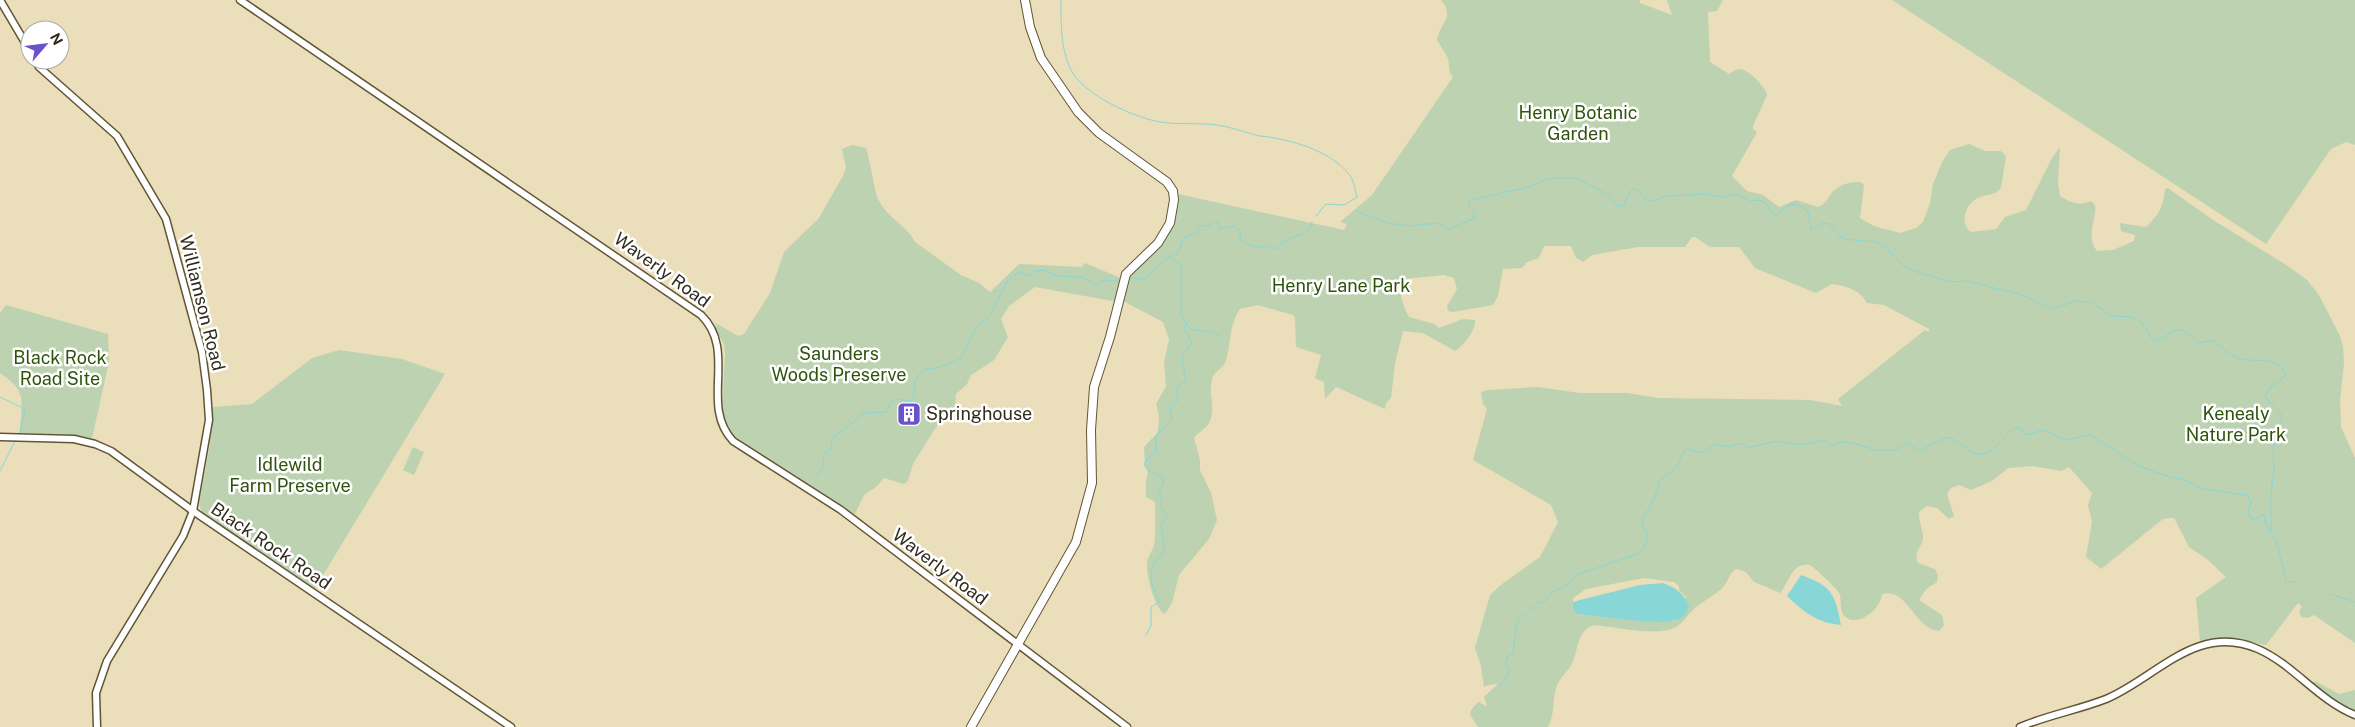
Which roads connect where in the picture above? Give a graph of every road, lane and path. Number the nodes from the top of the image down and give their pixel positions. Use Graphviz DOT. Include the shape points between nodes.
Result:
graph roads {
  1 [pos="0,0"];
  2 [pos="240,0"];
  3 [pos="1025,0"];
  4 [pos="20,34"];
  5 [pos="42,70"];
  6 [pos="0,437"];
  7 [pos="194,511"];
  8 [pos="1018,645"];
  9 [pos="2355,715"];
  10 [pos="96,727"];
  11 [pos="511,727"];
  12 [pos="971,727"];
  13 [pos="1127,727"];
  14 [pos="2020,727"];
  1 -- 4 [label="street"];
  2 -- 8 [label="street, Waverly Road" via="701,315 717,340 720,359 718,414 725,432 733,441 841,510"];
  3 -- 8 [label="main road" via="1035,43 1055,81 1092,127 1167,182 1174,204 1164,235 1124,278 1094,387 1092,483 1086,508 1073,549"];
  5 -- 7 [label="street, Williamson Road" via="118,136 166,219 202,352 207,390 209,420"];
  6 -- 7 [label="street, Black Rock Road" via="74,438 95,444 120,457"];
  7 -- 10 [label="street, Williamson Road" via="183,536 107,662 96,693"];
  7 -- 11 [label="street, Black Rock Road"];
  8 -- 12 [label="main road"];
  8 -- 13 [label="street, Waverly Road"];
  9 -- 14 [label="street" via="2330,702 2268,654 2250,646 2225,642 2200,646 2176,656 2106,698"];
}
